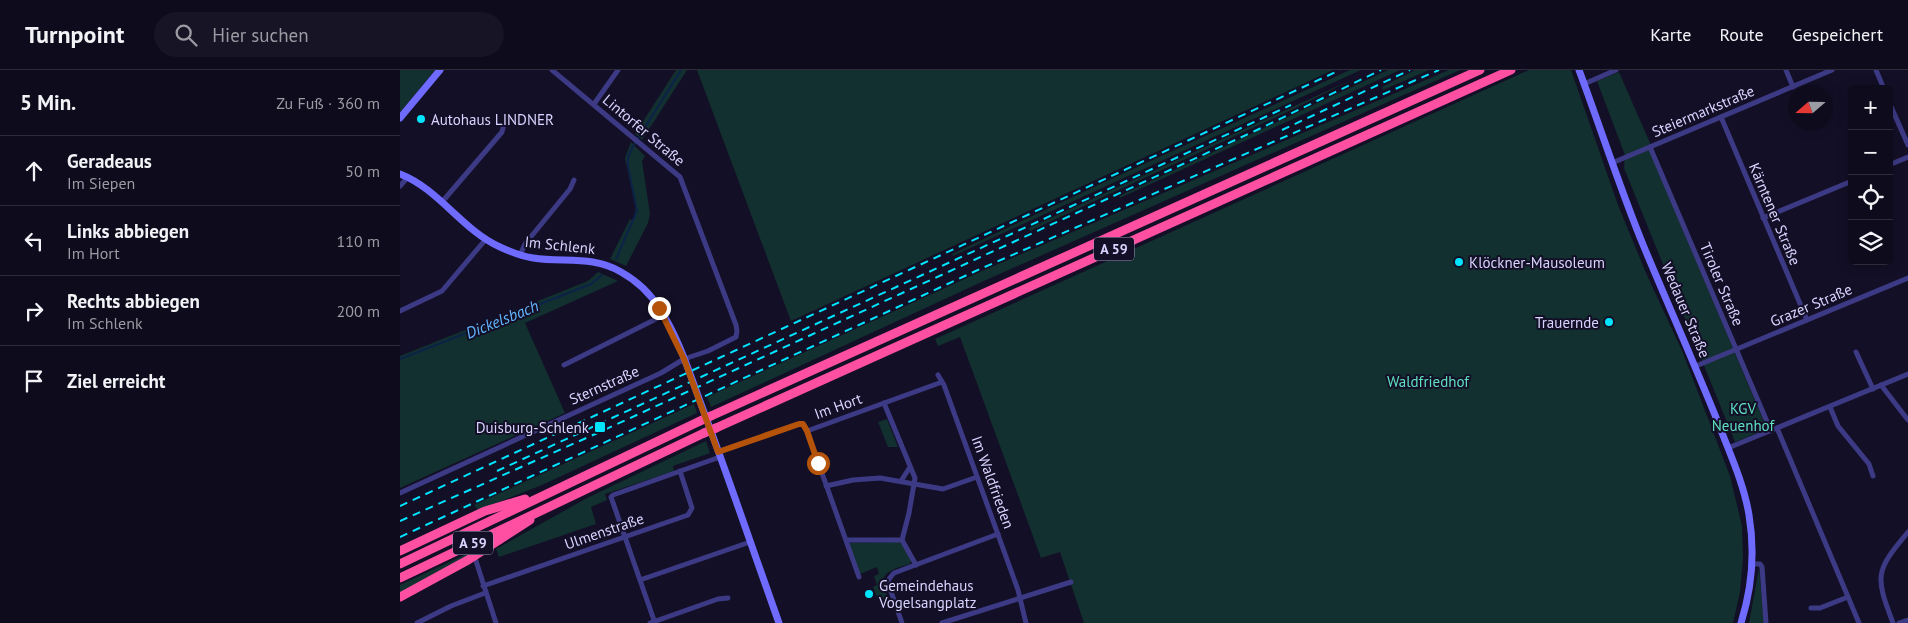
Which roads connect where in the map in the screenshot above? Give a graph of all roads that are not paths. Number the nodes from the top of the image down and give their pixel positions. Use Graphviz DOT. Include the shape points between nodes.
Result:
graph roads {
  1 [pos="440,70"];
  2 [pos="552,70"];
  3 [pos="618,70"];
  4 [pos="1480,70"];
  5 [pos="1511,70"];
  6 [pos="1579,70"];
  7 [pos="1616,70"];
  8 [pos="1786,70"];
  9 [pos="1832,70"];
  10 [pos="1876,70"];
  11 [pos="1584,84"];
  12 [pos="1792,85"];
  13 [pos="1798,85"];
  14 [pos="1882,85"];
  15 [pos="1788,89"];
  16 [pos="594,104"];
  17 [pos="1893,111"];
  18 [pos="1721,117"];
  19 [pos="400,118"];
  20 [pos="504,124"];
  21 [pos="1908,145"];
  22 [pos="1650,147"];
  23 [pos="1908,157"];
  24 [pos="1612,163"];
  25 [pos="1893,163"];
  26 [pos="400,174"];
  27 [pos="408,177"];
  28 [pos="574,180"];
  29 [pos="1848,183"];
  30 [pos="400,186"];
  31 [pos="442,202"];
  32 [pos="1763,218"];
  33 [pos="486,239"];
  34 [pos="520,255"];
  35 [pos="1908,278"];
  36 [pos="400,311"];
  37 [pos="664,316"];
  38 [pos="1807,320"];
  39 [pos="736,337"];
  40 [pos="1736,349"];
  41 [pos="1856,352"];
  42 [pos="684,359"];
  43 [pos="564,366"];
  44 [pos="1696,366"];
  45 [pos="1908,374"];
  46 [pos="938,376"];
  47 [pos="942,382"];
  48 [pos="1881,385"];
  49 [pos="1873,389"];
  50 [pos="884,403"];
  51 [pos="1830,407"];
  52 [pos="1908,420"];
  53 [pos="1777,428"];
  54 [pos="807,431"];
  55 [pos="1771,431"];
  56 [pos="1728,448"];
  57 [pos="719,454"];
  58 [pos="910,467"];
  59 [pos="680,470"];
  60 [pos="1873,476"];
  61 [pos="977,477"];
  62 [pos="901,481"];
  63 [pos="914,484"];
  64 [pos="826,486"];
  65 [pos="400,493"];
  66 [pos="540,496"];
  67 [pos="546,508"];
  68 [pos="1908,532"];
  69 [pos="998,534"];
  70 [pos="625,537"];
  71 [pos="846,540"];
  72 [pos="902,540"];
  73 [pos="1906,540"];
  74 [pos="750,542"];
  75 [pos="400,551"];
  76 [pos="472,560"];
  77 [pos="400,564"];
  78 [pos="1752,564"];
  79 [pos="916,565"];
  80 [pos="859,577"];
  81 [pos="400,578"];
  82 [pos="640,580"];
  83 [pos="1070,582"];
  84 [pos="483,586"];
  85 [pos="485,593"];
  86 [pos="400,597"];
  87 [pos="1848,597"];
  88 [pos="728,598"];
  89 [pos="1020,598"];
  90 [pos="1811,608"];
  91 [pos="1908,620"];
  92 [pos="417,623"];
  93 [pos="496,623"];
  94 [pos="653,623"];
  95 [pos="779,623"];
  96 [pos="902,623"];
  97 [pos="942,623"];
  98 [pos="1026,623"];
  99 [pos="1741,623"];
  100 [pos="1766,623"];
  101 [pos="1859,623"];
  102 [pos="1893,623"];
  103 [pos="1899,623"];
  1 -- 19 [label="street"];
  2 -- 16 [label="street, Lintorfer Straße"];
  3 -- 16 [label="street"];
  4 -- 66 [label="highway, A 59, bridge"];
  5 -- 67 [label="highway, A 59, bridge" via="704,433"];
  6 -- 11 [label="street, Wedauer Straße"];
  7 -- 11 [label="street"];
  8 -- 12 [label="street"];
  9 -- 13 [label="street, Steiermarkstraße"];
  10 -- 14 [label="street"];
  11 -- 24 [label="street, Wedauer Straße"];
  15 -- 18 [label="street, Steiermarkstraße"];
  16 -- 39 [label="street, Lintorfer Straße" via="680,177 736,325"];
  17 -- 21 [label="street"];
  18 -- 22 [label="street, Steiermarkstraße"];
  18 -- 32 [label="street, Kärntener Straße"];
  20 -- 31 [label="street" via="502,132"];
  22 -- 24 [label="street, Steiermarkstraße"];
  22 -- 40 [label="street, Tiroler Straße"];
  23 -- 25 [label="street"];
  24 -- 44 [label="street, Wedauer Straße"];
  26 -- 27 [label="street, Im Schlenk"];
  27 -- 30 [label="street"];
  27 -- 31 [label="street, Im Schlenk"];
  28 -- 34 [label="street"];
  29 -- 32 [label="street"];
  31 -- 33 [label="street, Im Schlenk"];
  32 -- 38 [label="street, Kärntener Straße"];
  33 -- 34 [label="street, Im Schlenk"];
  33 -- 36 [label="street" via="442,291"];
  34 -- 37 [label="street, Im Schlenk" via="590,260 611,267 629,276 646,291"];
  35 -- 38 [label="street, Grazer Straße"];
  37 -- 42 [label="street, Im Schlenk"];
  37 -- 43 [label="street"];
  38 -- 40 [label="street, Grazer Straße"];
  39 -- 42 [label="street, Sternstraße"];
  40 -- 44 [label="street, Grazer Straße"];
  40 -- 55 [label="street, Tiroler Straße"];
  41 -- 49 [label="street"];
  42 -- 57 [label="street, Im Schlenk"];
  42 -- 65 [label="street, Sternstraße" via="661,373"];
  44 -- 56 [label="street, Wedauer Straße"];
  45 -- 48 [label="street"];
  46 -- 47 [label="street, Im Waldfrieden"];
  47 -- 50 [label="street, Im Hort"];
  47 -- 61 [label="street, Im Waldfrieden"];
  48 -- 49 [label="street"];
  48 -- 52 [label="street"];
  49 -- 51 [label="street"];
  50 -- 54 [label="street, Im Hort"];
  50 -- 58 [label="street"];
  51 -- 53 [label="street"];
  51 -- 60 [label="street" via="1838,426 1869,464"];
  53 -- 55 [label="street"];
  53 -- 87 [label="street"];
  54 -- 57 [label="street, Im Hort" via="803,424 799,424"];
  54 -- 64 [label="street"];
  55 -- 56 [label="street"];
  56 -- 78 [label="street, Wedauer Straße" via="1749,514"];
  57 -- 59 [label="street"];
  57 -- 74 [label="street, Im Schlenk"];
  58 -- 62 [label="street"];
  58 -- 63 [label="street"];
  59 -- 70 [label="street, Ulmenstraße" via="691,512"];
  59 -- 70 [label="street" via="612,495"];
  61 -- 63 [label="street" via="943,489"];
  61 -- 69 [label="street, Im Waldfrieden"];
  62 -- 63 [label="street"];
  62 -- 64 [label="street" via="865,478"];
  63 -- 72 [label="street"];
  64 -- 71 [label="street"];
  66 -- 75 [label="highway" via="485,511"];
  66 -- 77 [label="highway, A 59"];
  67 -- 76 [label="highway, A 59"];
  67 -- 81 [label="highway, A 59"];
  68 -- 73 [label="street"];
  69 -- 79 [label="street"];
  69 -- 89 [label="street, Im Waldfrieden"];
  70 -- 82 [label="street"];
  70 -- 84 [label="street, Ulmenstraße"];
  71 -- 72 [label="street"];
  71 -- 80 [label="street"];
  72 -- 79 [label="street"];
  73 -- 102 [label="street" via="1886,559 1880,573 1882,594"];
  74 -- 82 [label="street"];
  74 -- 95 [label="street, Im Schlenk"];
  76 -- 84 [label="street"];
  76 -- 86 [label="highway"];
  78 -- 99 [label="street, Wedauer Straße"];
  78 -- 100 [label="street" via="1762,567"];
  79 -- 96 [label="street" via="894,573 888,583"];
  82 -- 94 [label="street"];
  83 -- 89 [label="street"];
  84 -- 85 [label="street"];
  85 -- 92 [label="street"];
  85 -- 93 [label="street"];
  87 -- 90 [label="street" via="1820,608"];
  87 -- 101 [label="street"];
  88 -- 94 [label="street"];
  89 -- 97 [label="street"];
  89 -- 98 [label="street, Im Waldfrieden"];
  91 -- 103 [label="street"];
}
